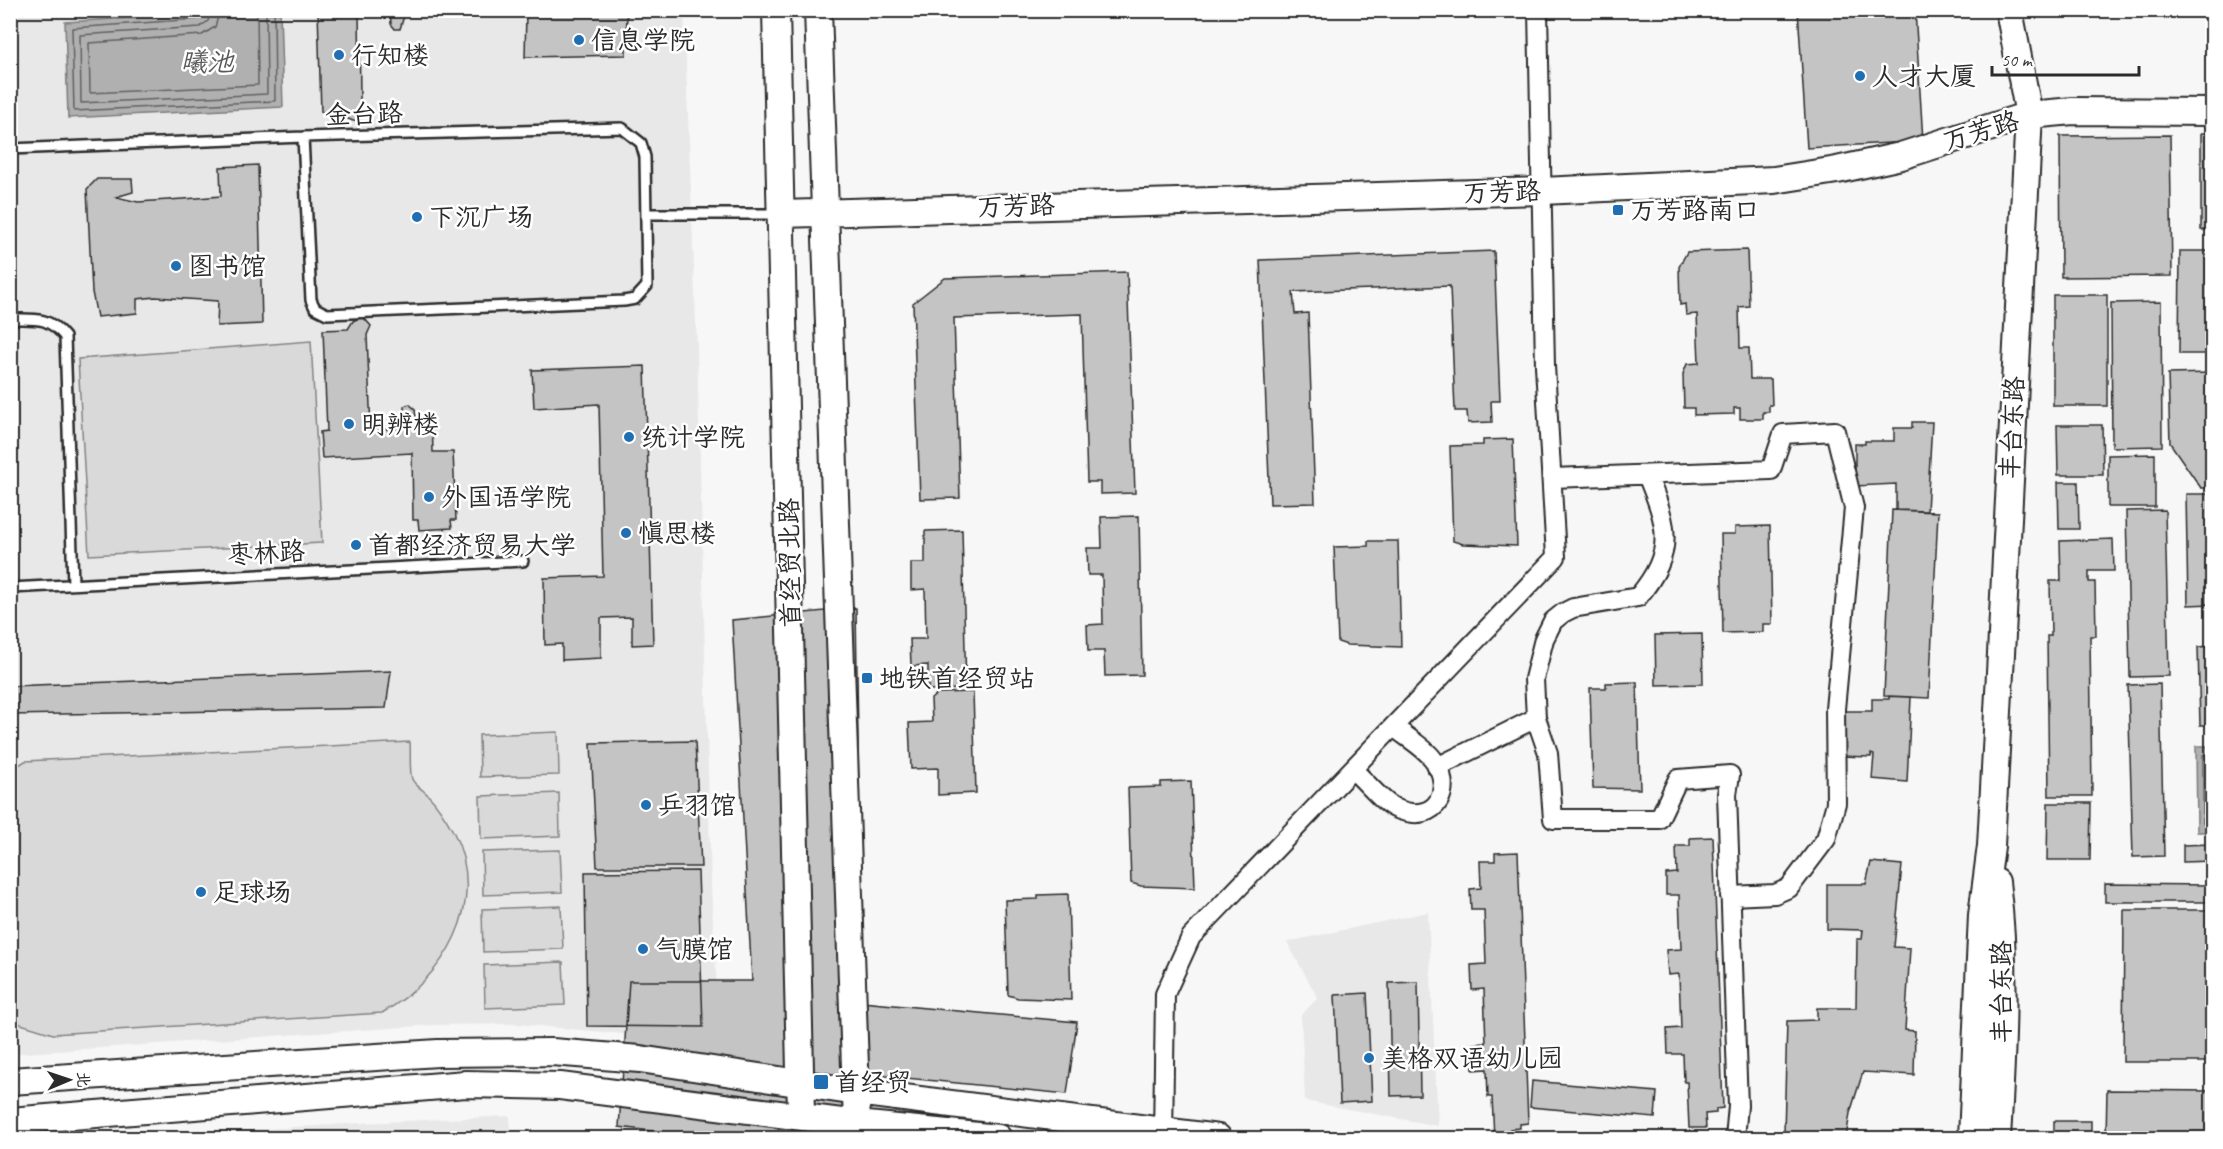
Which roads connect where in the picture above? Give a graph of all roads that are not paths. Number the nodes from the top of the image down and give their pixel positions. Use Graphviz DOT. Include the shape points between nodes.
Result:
graph roads {
  1 [pos="776,10"];
  2 [pos="819,10"];
  3 [pos="1538,10"];
  4 [pos="2009,10"];
  5 [pos="2212,112"];
  6 [pos="2029,116"];
  7 [pos="303,137"];
  8 [pos="10,149"];
  9 [pos="1542,191"];
  10 [pos="824,212"];
  11 [pos="646,214"];
  12 [pos="782,214"];
  13 [pos="10,319"];
  14 [pos="1647,475"];
  15 [pos="1552,478"];
  16 [pos="523,561"];
  17 [pos="73,584"];
  18 [pos="10,588"];
  19 [pos="1536,718"];
  20 [pos="1394,727"];
  21 [pos="1437,767"];
  22 [pos="1353,770"];
  23 [pos="1990,846"];
  24 [pos="1730,896"];
  25 [pos="632,1059"];
  26 [pos="10,1081"];
  27 [pos="801,1082"];
  28 [pos="857,1092"];
  29 [pos="631,1094"];
  30 [pos="801,1115"];
  31 [pos="10,1121"];
  32 [pos="857,1124"];
  33 [pos="1162,1136"];
  34 [pos="998,1138"];
  35 [pos="1218,1138"];
  36 [pos="1735,1138"];
  37 [pos="1972,1138"];
  38 [pos="1998,1138"];
  1 -- 12 [label="street, 首经贸北路"];
  2 -- 10 [label="street, 首经贸北路"];
  3 -- 9 [label="street"];
  4 -- 6 [label="street, 丰台东路"];
  5 -- 6 [label="street, 万芳路" via="2073,111"];
  6 -- 9 [label="street, 万芳路" via="1901,156 1806,176"];
  6 -- 23 [label="street, 丰台东路"];
  7 -- 8 [label="lane, 金台路"];
  7 -- 11 [label="lane, 金台路" via="622,128 641,143 645,157"];
  7 -- 11 [label="lane, 金台路" via="311,300 315,308 327,314 635,299 647,286"];
  9 -- 10 [label="street, 万芳路"];
  9 -- 15 [label="street" via="1545,366"];
  10 -- 12 [label="street, 万芳路"];
  10 -- 28 [label="street, 首经贸北路"];
  11 -- 12 [label="lane"];
  12 -- 27 [label="street, 首经贸北路"];
  13 -- 17 [label="lane" via="40,319 55,324 65,337"];
  14 -- 15 [label="street"];
  14 -- 19 [label="street" via="1660,506 1667,545 1653,579 1638,597 1573,608 1553,621 1534,679"];
  14 -- 24 [label="street" via="1771,470 1783,434 1835,431 1854,508 1835,709 1836,803 1826,839 1790,888 1775,894"];
  15 -- 20 [label="street" via="1556,557"];
  16 -- 17 [label="lane, 枣林路"];
  17 -- 18 [label="lane, 枣林路"];
  19 -- 21 [label="street"];
  19 -- 24 [label="street" via="1548,753 1553,819 1659,819 1678,779 1730,775 1726,794"];
  20 -- 21 [label="street" via="1433,759"];
  20 -- 22 [label="street"];
  21 -- 22 [label="street" via="1442,790 1436,806 1425,814 1414,815 1395,808"];
  22 -- 33 [label="street" via="1191,937 1165,994"];
  23 -- 37 [label="street, 丰台东路" via="1982,915"];
  23 -- 38 [label="street, 丰台东路" via="2000,916"];
  24 -- 36 [label="street" via="1738,1106"];
  25 -- 26 [label="street" via="552,1053 438,1053"];
  25 -- 27 [label="street"];
  25 -- 29 [label="street" via="639,1076"];
  27 -- 28 [label="street"];
  27 -- 30 [label="street, 首经贸北路"];
  28 -- 32 [label="street, 首经贸北路"];
  28 -- 33 [label="street"];
  29 -- 30 [label="street"];
  29 -- 31 [label="street" via="560,1086 466,1084"];
  30 -- 32 [label="street"];
  32 -- 34 [label="street"];
  33 -- 35 [label="street"];
}
